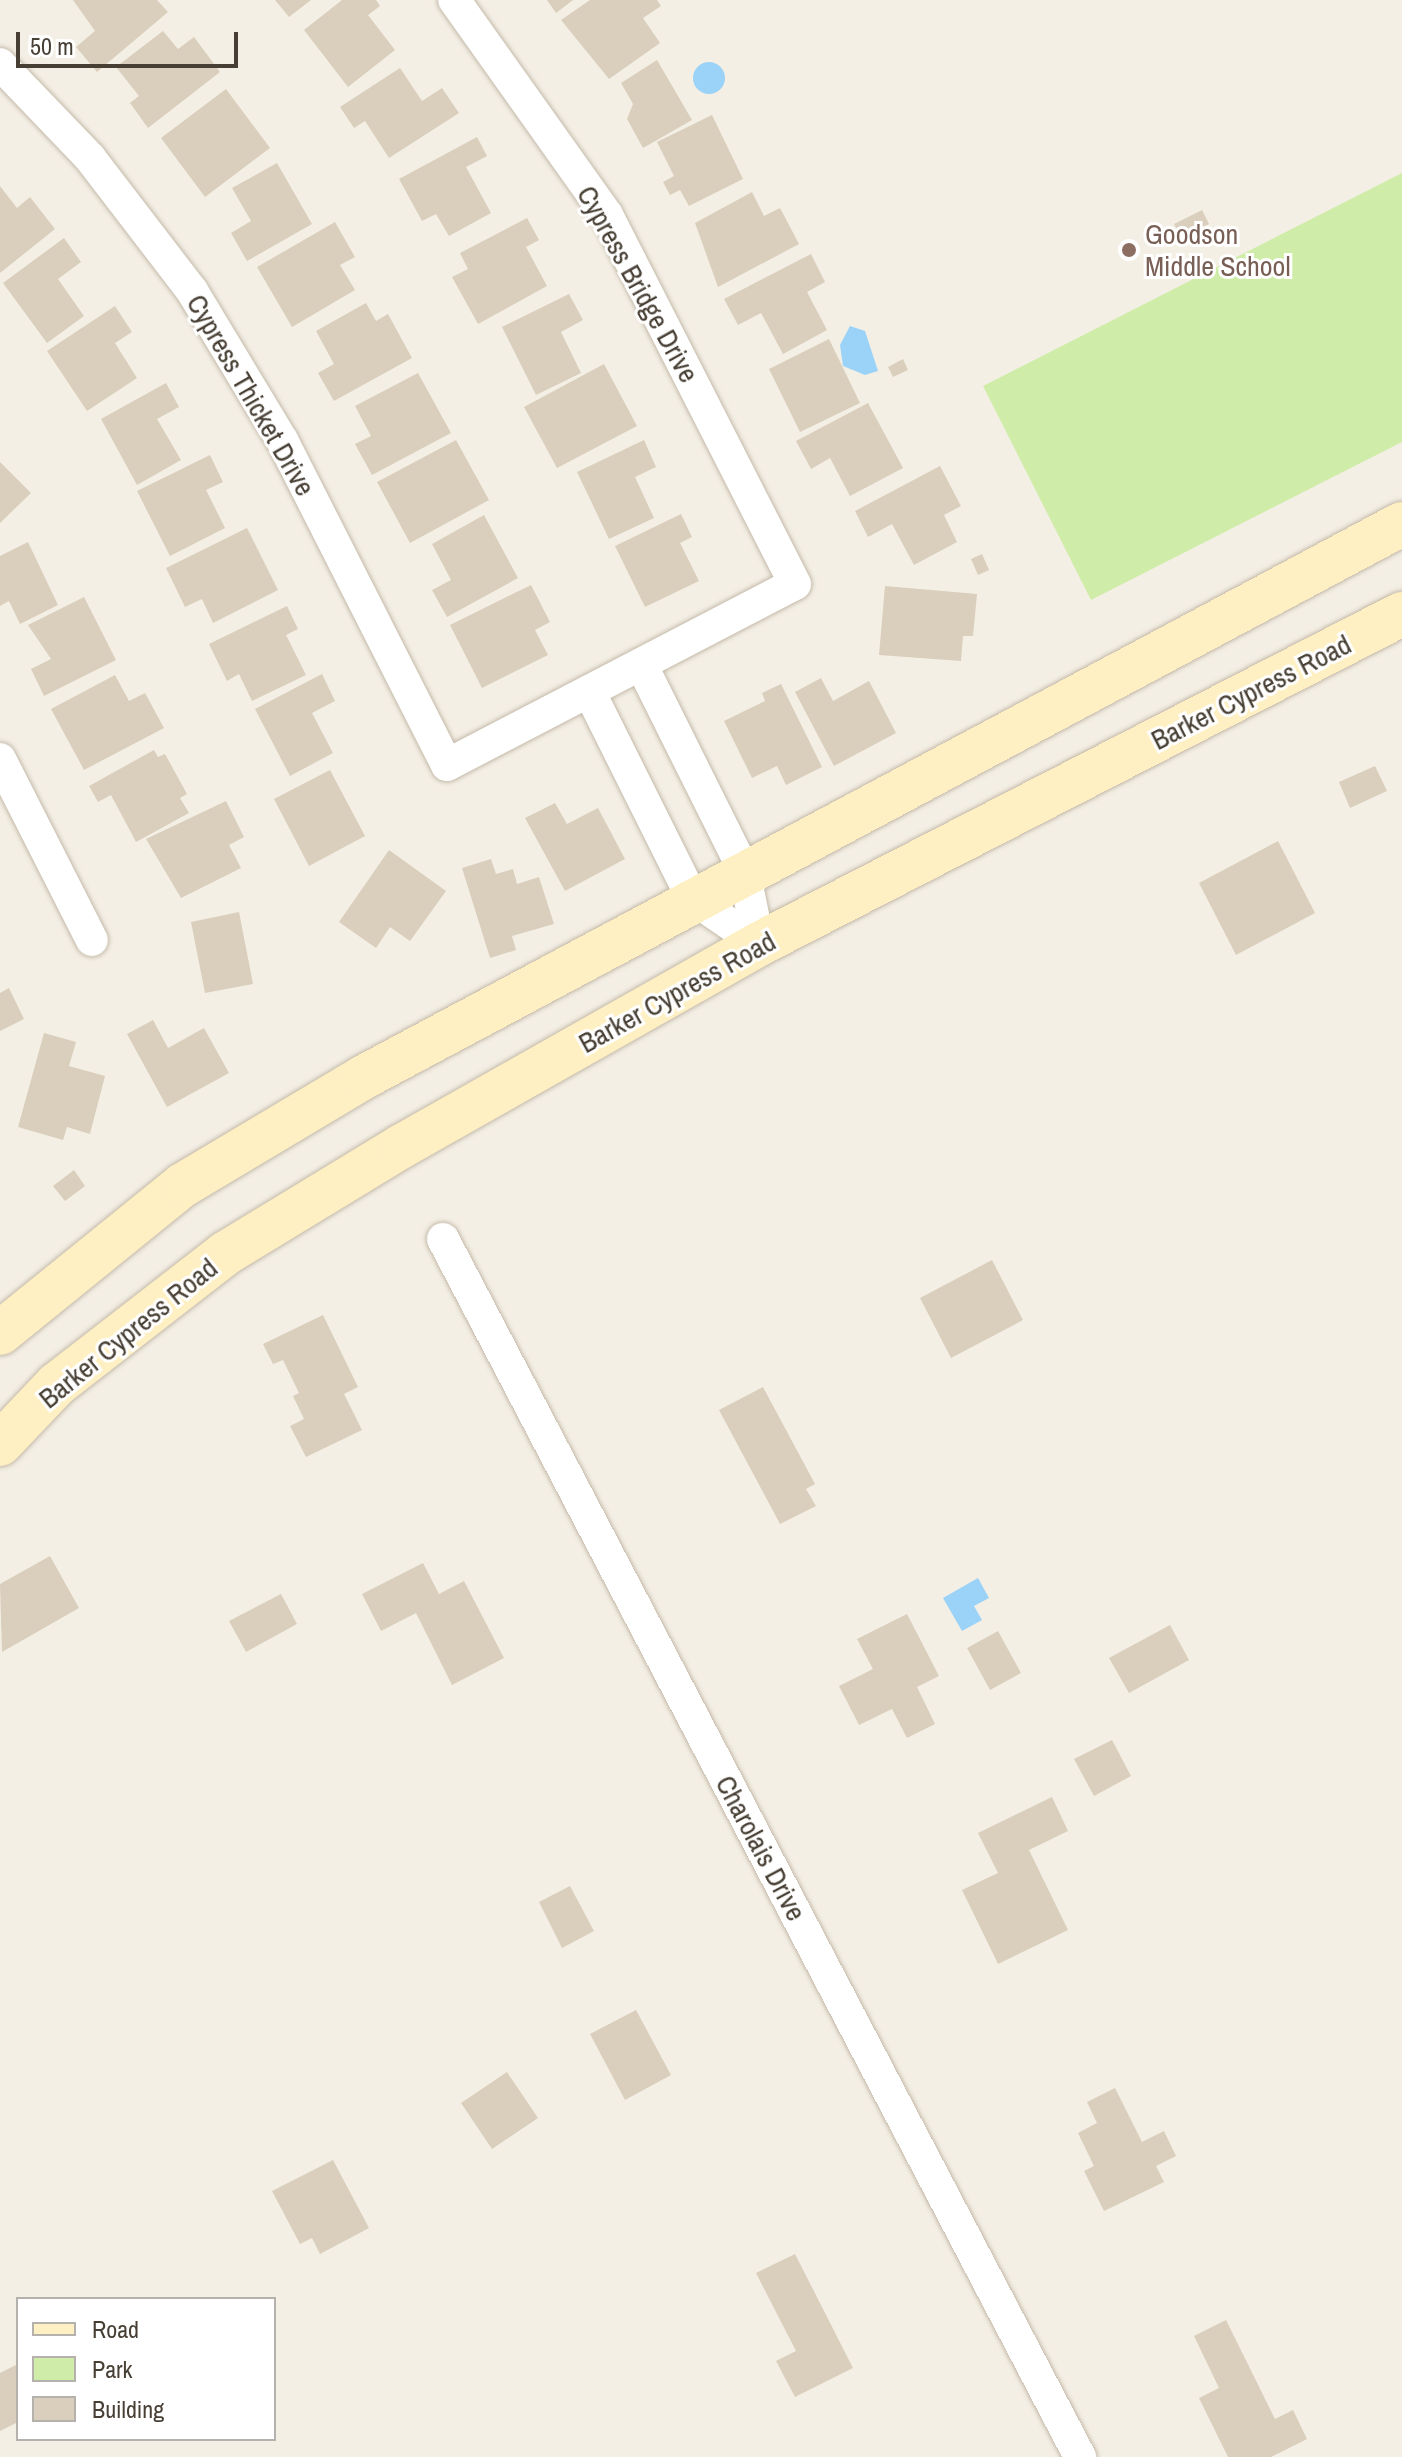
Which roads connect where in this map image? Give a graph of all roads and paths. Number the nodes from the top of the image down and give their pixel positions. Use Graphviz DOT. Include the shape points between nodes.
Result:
graph roads {
  1 [pos="454,0"];
  2 [pos="0,64"];
  3 [pos="1402,524"];
  4 [pos="1402,614"];
  5 [pos="641,664"];
  6 [pos="589,691"];
  7 [pos="0,759"];
  8 [pos="744,871"];
  9 [pos="692,898"];
  10 [pos="92,940"];
  11 [pos="759,944"];
  12 [pos="443,1239"];
  13 [pos="0,1333"];
  14 [pos="0,1444"];
  15 [pos="1080,2457"];
  1 -- 5 [label="street, Cypress Bridge Drive" via="607,215 795,584"];
  2 -- 6 [label="street, Cypress Thicket Drive" via="90,158 192,291 282,440 447,765"];
  3 -- 8 [label="main road"];
  4 -- 11 [label="main road, Barker Cypress Road"];
  5 -- 6 [label="street"];
  5 -- 8 [label="street"];
  6 -- 9 [label="street"];
  7 -- 10 [label="street"];
  8 -- 9 [label="main road"];
  8 -- 11 [label="street"];
  9 -- 11 [label="street"];
  9 -- 13 [label="main road" via="183,1185"];
  11 -- 14 [label="main road, Barker Cypress Road" via="226,1253 56,1385"];
  12 -- 15 [label="street, Charolais Drive"];
}
